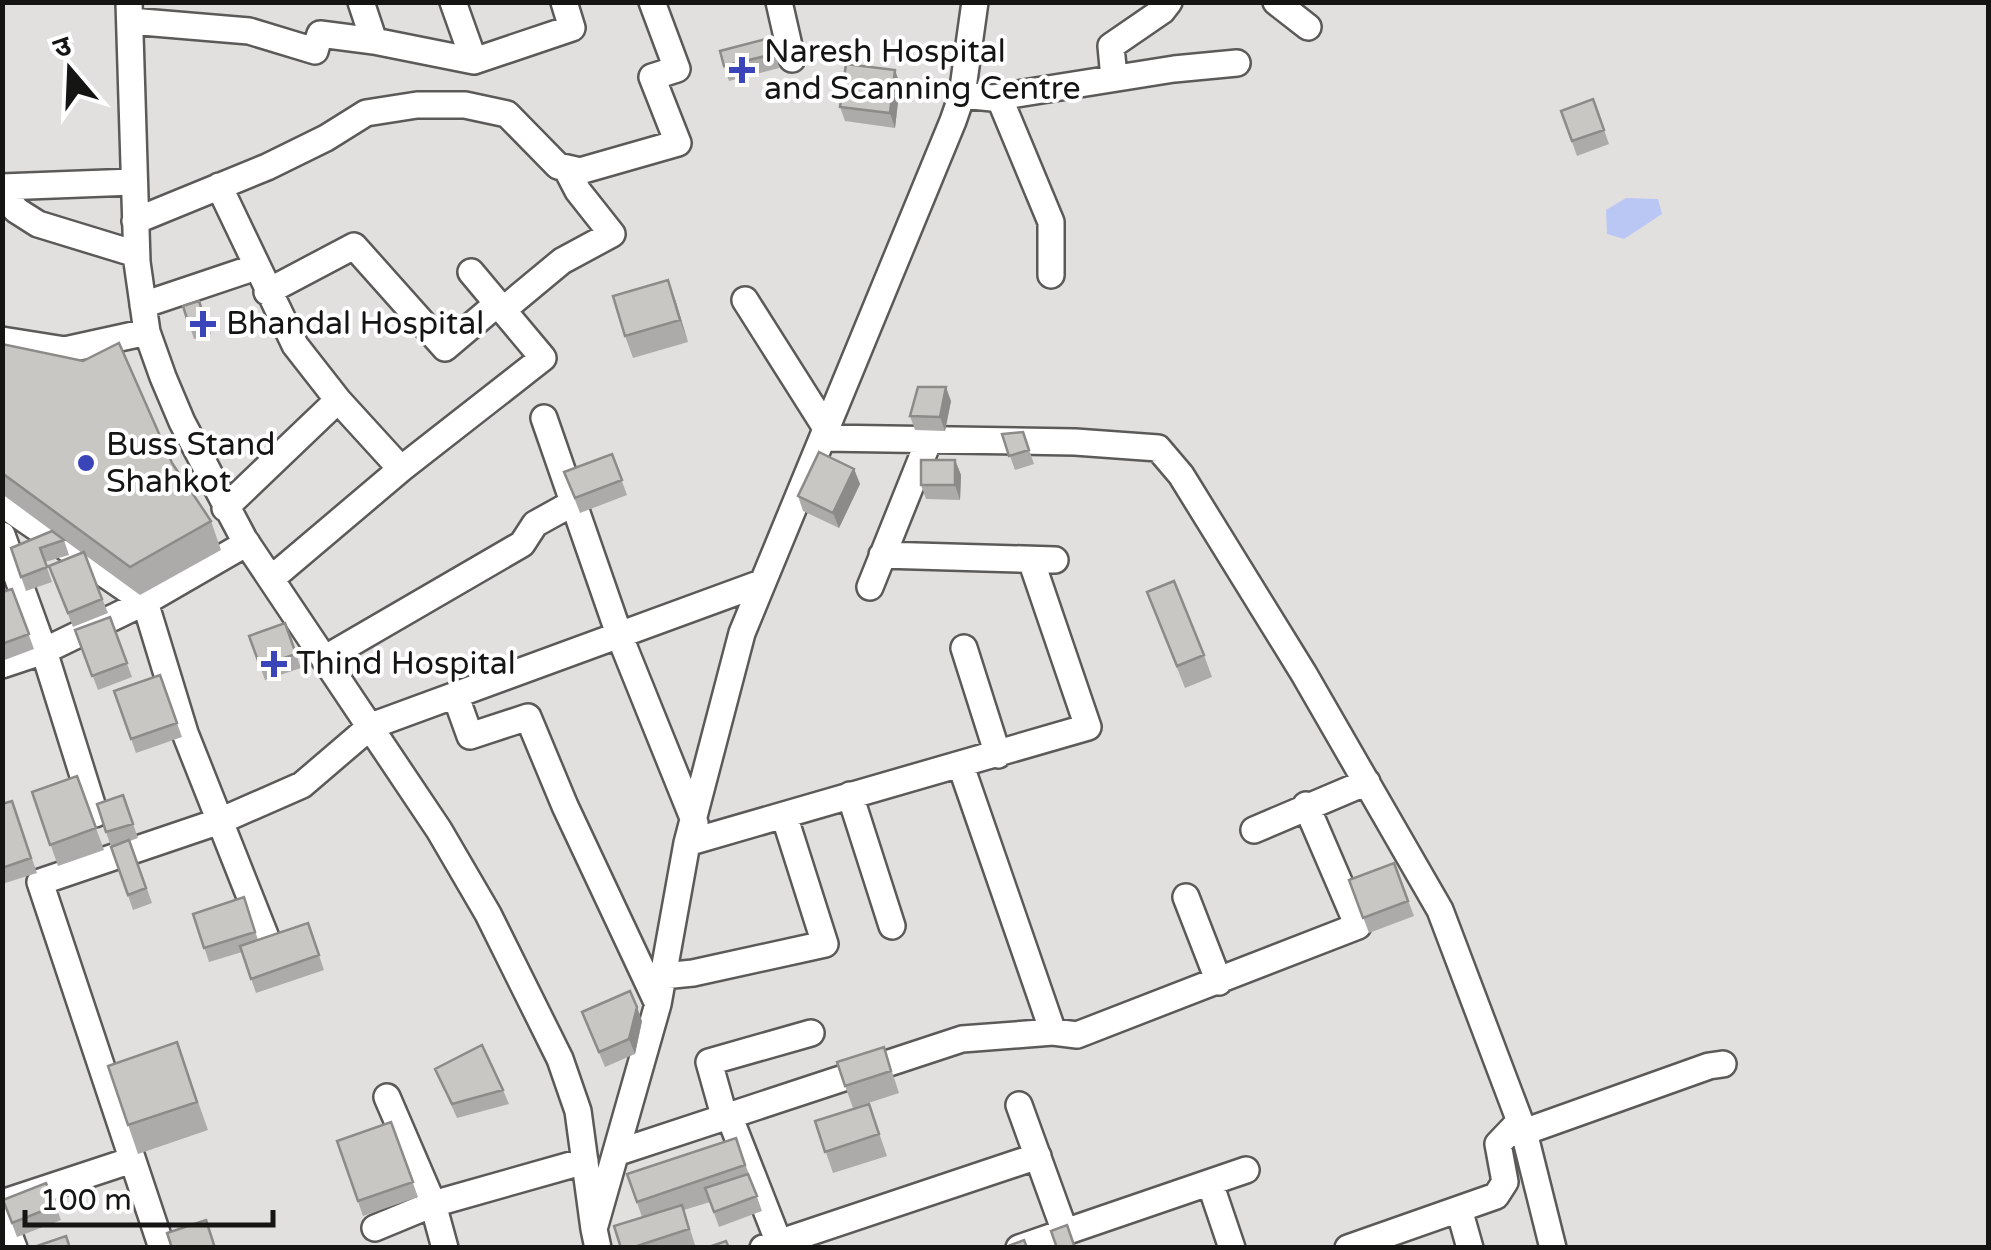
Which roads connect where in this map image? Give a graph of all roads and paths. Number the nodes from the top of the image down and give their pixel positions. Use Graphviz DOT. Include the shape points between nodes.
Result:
graph roads {
  1 [pos="361,2"];
  2 [pos="453,2"];
  3 [pos="564,2"];
  4 [pos="652,2"];
  5 [pos="779,2"];
  6 [pos="975,2"];
  7 [pos="1169,2"];
  8 [pos="1276,2"];
  9 [pos="130,12"];
  10 [pos="1308,27"];
  11 [pos="374,41"];
  12 [pos="792,58"];
  13 [pos="474,61"];
  14 [pos="1237,62"];
  15 [pos="1114,78"];
  16 [pos="962,95"];
  17 [pos="999,97"];
  18 [pos="566,168"];
  19 [pos="133,182"];
  20 [pos="219,186"];
  21 [pos="2,188"];
  22 [pos="135,221"];
  23 [pos="136,254"];
  24 [pos="256,267"];
  25 [pos="471,272"];
  26 [pos="1051,274"];
  27 [pos="267,292"];
  28 [pos="745,300"];
  29 [pos="143,305"];
  30 [pos="500,307"];
  31 [pos="147,332"];
  32 [pos="2,340"];
  33 [pos="338,400"];
  34 [pos="544,418"];
  35 [pos="825,433"];
  36 [pos="929,440"];
  37 [pos="401,469"];
  38 [pos="2,504"];
  39 [pos="571,504"];
  40 [pos="225,508"];
  41 [pos="2,535"];
  42 [pos="247,544"];
  43 [pos="882,555"];
  44 [pos="272,579"];
  45 [pos="760,583"];
  46 [pos="870,586"];
  47 [pos="144,602"];
  48 [pos="620,637"];
  49 [pos="964,648"];
  50 [pos="44,651"];
  51 [pos="324,659"];
  52 [pos="2,665"];
  53 [pos="456,697"];
  54 [pos="370,726"];
  55 [pos="998,755"];
  56 [pos="960,766"];
  57 [pos="1367,782"];
  58 [pos="850,796"];
  59 [pos="1306,805"];
  60 [pos="94,814"];
  61 [pos="784,815"];
  62 [pos="220,820"];
  63 [pos="1254,830"];
  64 [pos="691,833"];
  65 [pos="1186,898"];
  66 [pos="892,926"];
  67 [pos="269,945"];
  68 [pos="663,976"];
  69 [pos="1219,982"];
  70 [pos="658,1004"];
  71 [pos="1053,1032"];
  72 [pos="810,1033"];
  73 [pos="1723,1064"];
  74 [pos="386,1097"];
  75 [pos="1019,1105"];
  76 [pos="728,1119"];
  77 [pos="1522,1127"];
  78 [pos="616,1153"];
  79 [pos="1038,1156"];
  80 [pos="132,1160"];
  81 [pos="585,1161"];
  82 [pos="1246,1170"];
  83 [pos="1210,1183"];
  84 [pos="2,1202"];
  85 [pos="432,1204"];
  86 [pos="1459,1210"];
  87 [pos="2,1216"];
  88 [pos="375,1228"];
  89 [pos="1065,1232"];
  90 [pos="596,1238"];
  91 [pos="774,1246"];
  92 [pos="14,1248"];
  93 [pos="162,1248"];
  94 [pos="445,1248"];
  95 [pos="1018,1248"];
  96 [pos="1232,1248"];
  97 [pos="1348,1248"];
  98 [pos="1470,1248"];
  99 [pos="1553,1248"];
  1 -- 11 [label="street"];
  2 -- 13 [label="street"];
  3 -- 13 [label="street" via="572,28"];
  4 -- 18 [label="street" via="677,68 652,77 678,142 580,172"];
  5 -- 12 [label="street"];
  6 -- 16 [label="street"];
  7 -- 15 [label="street" via="1111,46"];
  8 -- 10 [label="street"];
  9 -- 11 [label="street" via="249,32 314,51 320,34"];
  9 -- 19 [label="street"];
  11 -- 13 [label="street"];
  14 -- 15 [label="street"];
  15 -- 17 [label="street"];
  16 -- 17 [label="street"];
  16 -- 35 [label="street"];
  17 -- 26 [label="street" via="1051,222"];
  18 -- 20 [label="street" via="507,114 417,105 366,112 326,138"];
  18 -- 30 [label="street" via="612,234"];
  19 -- 21 [label="street"];
  19 -- 22 [label="street"];
  20 -- 22 [label="street"];
  20 -- 24 [label="street"];
  21 -- 23 [label="street" via="16,210 38,224"];
  22 -- 23 [label="street"];
  23 -- 29 [label="street"];
  24 -- 27 [label="street"];
  24 -- 29 [label="street"];
  25 -- 30 [label="street"];
  27 -- 30 [label="street" via="354,246 445,348"];
  27 -- 33 [label="street" via="295,345"];
  28 -- 35 [label="street"];
  29 -- 31 [label="street"];
  30 -- 37 [label="street" via="543,358"];
  31 -- 32 [label="street" via="65,350"];
  31 -- 40 [label="street"];
  33 -- 37 [label="street"];
  33 -- 40 [label="street"];
  34 -- 39 [label="street"];
  35 -- 36 [label="street"];
  35 -- 45 [label="street"];
  36 -- 43 [label="street"];
  36 -- 57 [label="street" via="1158,448 1181,475"];
  37 -- 44 [label="street"];
  38 -- 47 [label="street"];
  39 -- 48 [label="street"];
  39 -- 51 [label="street" via="535,524 522,544"];
  40 -- 42 [label="street"];
  41 -- 50 [label="street"];
  42 -- 44 [label="street"];
  42 -- 47 [label="street"];
  43 -- 46 [label="street"];
  43 -- 55 [label="street" via="1043,560 1088,726"];
  44 -- 51 [label="street"];
  45 -- 48 [label="street"];
  45 -- 64 [label="street"];
  47 -- 50 [label="street"];
  47 -- 62 [label="street"];
  48 -- 53 [label="street"];
  48 -- 64 [label="street"];
  49 -- 55 [label="street"];
  50 -- 52 [label="street"];
  50 -- 60 [label="street"];
  51 -- 54 [label="street"];
  53 -- 54 [label="street"];
  53 -- 70 [label="street" via="470,736 528,717"];
  54 -- 62 [label="street" via="302,785"];
  54 -- 81 [label="street" via="479,897 553,1043 578,1112"];
  55 -- 56 [label="street"];
  56 -- 58 [label="street"];
  56 -- 71 [label="street"];
  57 -- 59 [label="street"];
  57 -- 77 [label="street" via="1440,910"];
  58 -- 61 [label="street"];
  58 -- 66 [label="street"];
  59 -- 63 [label="street"];
  59 -- 69 [label="street" via="1358,926"];
  61 -- 64 [label="street"];
  61 -- 68 [label="street" via="825,944"];
  62 -- 67 [label="street"];
  62 -- 80 [label="street" via="40,882"];
  64 -- 68 [label="street"];
  65 -- 69 [label="street"];
  68 -- 70 [label="street"];
  69 -- 71 [label="street" via="1076,1036"];
  70 -- 78 [label="street"];
  71 -- 76 [label="street" via="962,1039"];
  72 -- 76 [label="street" via="709,1062"];
  73 -- 77 [label="street"];
  74 -- 85 [label="street"];
  75 -- 79 [label="street"];
  76 -- 78 [label="street"];
  76 -- 91 [label="street"];
  77 -- 86 [label="street" via="1498,1144 1505,1182 1496,1196"];
  77 -- 99 [label="street"];
  78 -- 90 [label="street"];
  79 -- 89 [label="street"];
  79 -- 91 [label="street"];
  80 -- 84 [label="street"];
  80 -- 93 [label="street"];
  81 -- 85 [label="street"];
  81 -- 90 [label="street"];
  82 -- 83 [label="street"];
  83 -- 89 [label="street"];
  83 -- 96 [label="street"];
  85 -- 88 [label="street"];
  85 -- 94 [label="street"];
  86 -- 97 [label="street"];
  86 -- 98 [label="street"];
  87 -- 92 [label="street"];
  89 -- 95 [label="street"];
}
